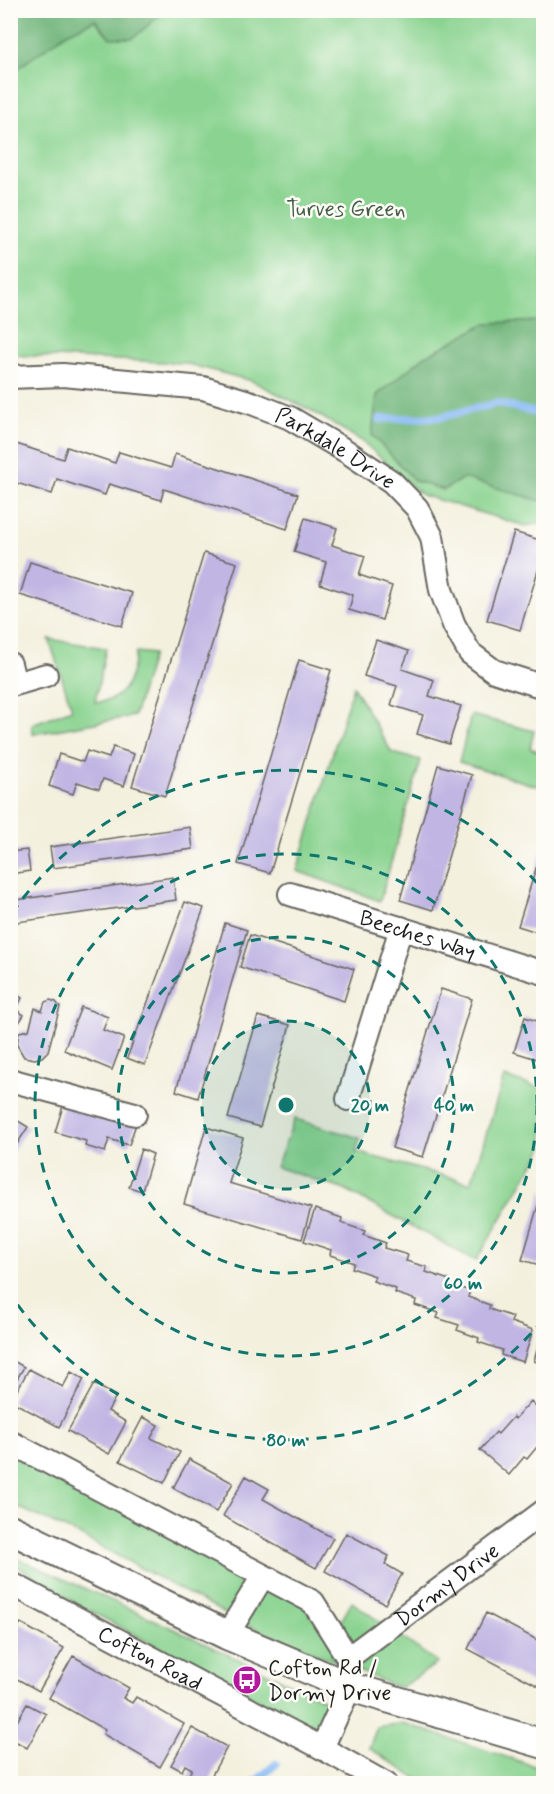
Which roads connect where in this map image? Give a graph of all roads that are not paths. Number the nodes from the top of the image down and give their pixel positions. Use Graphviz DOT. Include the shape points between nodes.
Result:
graph roads {
  1 [pos="10,377"];
  2 [pos="10,664"];
  3 [pos="46,675"];
  4 [pos="543,687"];
  5 [pos="290,894"];
  6 [pos="401,928"];
  7 [pos="543,973"];
  8 [pos="10,1080"];
  9 [pos="348,1099"];
  10 [pos="135,1114"];
  11 [pos="10,1442"];
  12 [pos="543,1511"];
  13 [pos="10,1529"];
  14 [pos="263,1575"];
  15 [pos="10,1583"];
  16 [pos="227,1635"];
  17 [pos="348,1658"];
  18 [pos="350,1687"];
  19 [pos="543,1744"];
  20 [pos="322,1748"];
  21 [pos="386,1784"];
  1 -- 4 [label="street, Parkdale Drive" via="63,375 203,388 290,418 392,482 417,508 432,537 444,598 470,653 494,671"];
  2 -- 3 [label="street" via="15,684"];
  5 -- 6 [label="street, Beeches Way"];
  6 -- 7 [label="street, Beeches Way"];
  6 -- 9 [label="street"];
  8 -- 10 [label="street"];
  11 -- 14 [label="street"];
  12 -- 17 [label="street, Dormy Drive"];
  13 -- 16 [label="street"];
  14 -- 16 [label="street"];
  14 -- 17 [label="street" via="314,1602"];
  15 -- 20 [label="street, Cofton Road"];
  16 -- 18 [label="street"];
  17 -- 18 [label="street"];
  18 -- 19 [label="street"];
  18 -- 20 [label="street"];
  20 -- 21 [label="street, Cofton Road"];
}
